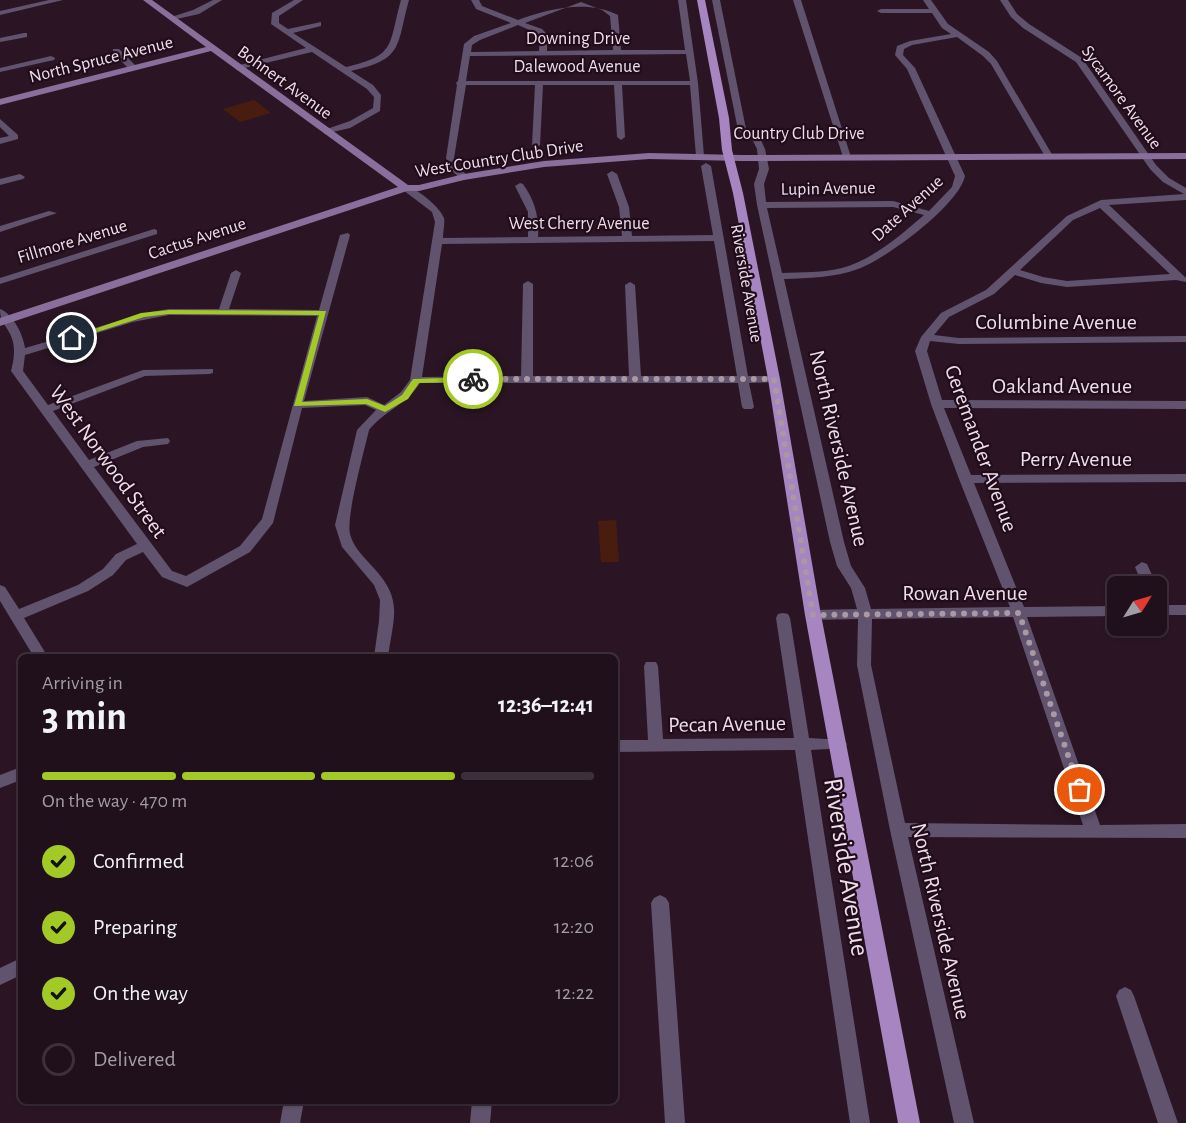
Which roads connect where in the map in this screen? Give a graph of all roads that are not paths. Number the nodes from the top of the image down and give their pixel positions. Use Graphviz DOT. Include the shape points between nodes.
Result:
graph roads {
  1 [pos="57,0"];
  2 [pos="147,0"];
  3 [pos="218,0"];
  4 [pos="299,0"];
  5 [pos="405,0"];
  6 [pos="475,0"];
  7 [pos="580,0"];
  8 [pos="682,0"];
  9 [pos="701,0"];
  10 [pos="716,0"];
  11 [pos="797,0"];
  12 [pos="927,0"];
  13 [pos="1004,0"];
  14 [pos="933,10"];
  15 [pos="881,11"];
  16 [pos="0,13"];
  17 [pos="172,18"];
  18 [pos="519,22"];
  19 [pos="318,24"];
  20 [pos="286,32"];
  21 [pos="24,35"];
  22 [pos="958,35"];
  23 [pos="0,40"];
  24 [pos="211,48"];
  25 [pos="313,49"];
  26 [pos="116,51"];
  27 [pos="690,52"];
  28 [pos="543,53"];
  29 [pos="617,53"];
  30 [pos="466,54"];
  31 [pos="51,58"];
  32 [pos="133,68"];
  33 [pos="239,68"];
  34 [pos="0,70"];
  35 [pos="345,70"];
  36 [pos="460,83"];
  37 [pos="539,83"];
  38 [pos="618,83"];
  39 [pos="694,83"];
  40 [pos="0,102"];
  41 [pos="0,122"];
  42 [pos="327,132"];
  43 [pos="621,137"];
  44 [pos="0,141"];
  45 [pos="536,145"];
  46 [pos="1186,152"];
  47 [pos="846,153"];
  48 [pos="949,153"];
  49 [pos="1046,153"];
  50 [pos="728,154"];
  51 [pos="762,154"];
  52 [pos="1143,154"];
  53 [pos="1186,156"];
  54 [pos="699,157"];
  55 [pos="461,174"];
  56 [pos="612,174"];
  57 [pos="20,177"];
  58 [pos="0,182"];
  59 [pos="520,186"];
  60 [pos="406,188"];
  61 [pos="1186,195"];
  62 [pos="1101,203"];
  63 [pos="762,205"];
  64 [pos="52,213"];
  65 [pos="930,214"];
  66 [pos="0,229"];
  67 [pos="154,232"];
  68 [pos="345,236"];
  69 [pos="720,238"];
  70 [pos="533,240"];
  71 [pos="627,240"];
  72 [pos="438,241"];
  73 [pos="1013,271"];
  74 [pos="236,273"];
  75 [pos="778,276"];
  76 [pos="0,281"];
  77 [pos="1183,281"];
  78 [pos="528,284"];
  79 [pos="630,285"];
  80 [pos="222,312"];
  81 [pos="323,313"];
  82 [pos="2,318"];
  83 [pos="926,337"];
  84 [pos="1186,339"];
  85 [pos="22,352"];
  86 [pos="209,371"];
  87 [pos="527,378"];
  88 [pos="635,378"];
  89 [pos="743,379"];
  90 [pos="774,379"];
  91 [pos="416,380"];
  92 [pos="938,404"];
  93 [pos="297,405"];
  94 [pos="1186,405"];
  95 [pos="748,406"];
  96 [pos="45,410"];
  97 [pos="385,410"];
  98 [pos="164,441"];
  99 [pos="86,466"];
  100 [pos="1186,478"];
  101 [pos="965,479"];
  102 [pos="145,546"];
  103 [pos="1142,567"];
  104 [pos="1146,576"];
  105 [pos="0,590"];
  106 [pos="1167,608"];
  107 [pos="1186,610"];
  108 [pos="1107,611"];
  109 [pos="865,613"];
  110 [pos="1019,613"];
  111 [pos="813,615"];
  112 [pos="15,616"];
  113 [pos="783,618"];
  114 [pos="39,654"];
  115 [pos="381,654"];
  116 [pos="651,666"];
  117 [pos="839,744"];
  118 [pos="803,745"];
  119 [pos="618,746"];
  120 [pos="656,746"];
  121 [pos="18,774"];
  122 [pos="0,782"];
  123 [pos="898,830"];
  124 [pos="1186,831"];
  125 [pos="1094,832"];
  126 [pos="660,903"];
  127 [pos="18,968"];
  128 [pos="0,977"];
  129 [pos="1125,996"];
  130 [pos="293,1104"];
  131 [pos="482,1104"];
  132 [pos="290,1123"];
  133 [pos="480,1123"];
  134 [pos="675,1123"];
  135 [pos="860,1123"];
  136 [pos="909,1123"];
  137 [pos="964,1123"];
  138 [pos="1168,1123"];
  1 -- 16 [label="street"];
  2 -- 17 [label="street, Bohnert Avenue"];
  3 -- 17 [label="street" via="196,12"];
  4 -- 20 [label="street" via="275,15 274,24"];
  5 -- 35 [label="street" via="388,55"];
  6 -- 18 [label="street" via="479,7"];
  7 -- 18 [label="street"];
  7 -- 29 [label="street" via="615,15"];
  8 -- 27 [label="street, Riverside Avenue"];
  9 -- 50 [label="main road"];
  10 -- 51 [label="street" via="742,130 757,140"];
  11 -- 47 [label="street"];
  12 -- 14 [label="street"];
  13 -- 52 [label="street, Sycamore Avenue" via="1026,26 1079,60"];
  14 -- 15 [label="street"];
  14 -- 22 [label="street"];
  17 -- 24 [label="street, Bohnert Avenue"];
  18 -- 28 [label="street" via="544,36"];
  18 -- 30 [label="street" via="471,40"];
  19 -- 20 [label="street"];
  20 -- 25 [label="street"];
  21 -- 23 [label="street"];
  22 -- 48 [label="street, Date Avenue" via="910,43 900,48 899,55 911,68"];
  22 -- 49 [label="street" via="994,63"];
  24 -- 32 [label="street, North Spruce Avenue"];
  24 -- 33 [label="street, Bohnert Avenue"];
  25 -- 33 [label="street"];
  25 -- 35 [label="street"];
  26 -- 32 [label="street"];
  27 -- 29 [label="street, Downing Drive"];
  27 -- 39 [label="street, Riverside Avenue"];
  28 -- 29 [label="street, Downing Drive"];
  28 -- 30 [label="street, Downing Drive"];
  30 -- 36 [label="street"];
  31 -- 34 [label="street"];
  32 -- 40 [label="street, North Spruce Avenue"];
  33 -- 42 [label="street, Bohnert Avenue"];
  35 -- 42 [label="street" via="375,92 377,109 353,125"];
  36 -- 37 [label="street, Dalewood Avenue"];
  36 -- 55 [label="street" via="450,158"];
  37 -- 38 [label="street, Dalewood Avenue"];
  37 -- 45 [label="street"];
  38 -- 39 [label="street, Dalewood Avenue"];
  38 -- 43 [label="street"];
  39 -- 54 [label="street, Riverside Avenue"];
  41 -- 44 [label="street" via="15,137"];
  42 -- 60 [label="street, Bohnert Avenue"];
  46 -- 52 [label="street"];
  47 -- 48 [label="street, Country Club Drive"];
  47 -- 51 [label="street, Country Club Drive"];
  48 -- 49 [label="street, Country Club Drive"];
  48 -- 65 [label="street, Date Avenue" via="960,176 958,187"];
  49 -- 52 [label="street, Country Club Drive"];
  50 -- 51 [label="street, Country Club Drive"];
  50 -- 54 [label="street, Country Club Drive"];
  50 -- 90 [label="main road"];
  51 -- 63 [label="street, North Riverside Avenue"];
  52 -- 53 [label="street"];
  52 -- 61 [label="street, Sycamore Avenue"];
  54 -- 55 [label="street, West Country Club Drive" via="575,161"];
  54 -- 69 [label="street, Riverside Avenue"];
  55 -- 60 [label="street, West Country Club Drive" via="412,183"];
  56 -- 71 [label="street" via="624,207"];
  57 -- 58 [label="street"];
  59 -- 70 [label="street" via="535,216"];
  60 -- 72 [label="street" via="436,211 440,222"];
  60 -- 82 [label="street, Cactus Avenue"];
  61 -- 62 [label="street"];
  62 -- 73 [label="street" via="1070,218"];
  62 -- 77 [label="street"];
  63 -- 65 [label="street, Lupin Avenue" via="893,204"];
  63 -- 75 [label="street, North Riverside Avenue"];
  64 -- 66 [label="street"];
  65 -- 75 [label="street, Date Avenue" via="878,256 856,267"];
  67 -- 76 [label="street, Fillmore Avenue"];
  68 -- 81 [label="street"];
  69 -- 71 [label="street, West Cherry Avenue"];
  69 -- 89 [label="street, Riverside Avenue"];
  70 -- 71 [label="street, West Cherry Avenue"];
  70 -- 72 [label="street, West Cherry Avenue"];
  72 -- 91 [label="street"];
  73 -- 77 [label="street" via="1067,284"];
  73 -- 83 [label="street" via="990,292 945,315"];
  74 -- 80 [label="street"];
  75 -- 109 [label="street, North Riverside Avenue" via="837,542"];
  78 -- 87 [label="street"];
  79 -- 88 [label="street"];
  80 -- 81 [label="street"];
  80 -- 85 [label="street" via="144,315"];
  81 -- 93 [label="street"];
  82 -- 85 [label="street, West Norwood Street" via="18,339"];
  83 -- 84 [label="street, Columbine Avenue" via="959,341"];
  83 -- 92 [label="street, Geremander Avenue" via="921,351"];
  85 -- 96 [label="street, West Norwood Street" via="16,371"];
  86 -- 96 [label="street" via="143,373"];
  87 -- 88 [label="street"];
  87 -- 91 [label="street"];
  88 -- 89 [label="street"];
  89 -- 90 [label="street"];
  89 -- 95 [label="street, Riverside Avenue"];
  90 -- 111 [label="main road"];
  91 -- 97 [label="street" via="405,397"];
  92 -- 94 [label="street, Oakland Avenue"];
  92 -- 101 [label="street, Geremander Avenue"];
  93 -- 97 [label="street" via="367,401"];
  93 -- 102 [label="street, West Norwood Street" via="268,520 245,549 187,582 167,574"];
  96 -- 99 [label="street, West Norwood Street"];
  97 -- 115 [label="street" via="363,430 342,525 346,544 387,598"];
  98 -- 99 [label="street" via="141,444"];
  99 -- 102 [label="street, West Norwood Street"];
  100 -- 101 [label="street, Perry Avenue"];
  101 -- 110 [label="street, Geremander Avenue"];
  102 -- 112 [label="street" via="121,557 108,572 83,588"];
  103 -- 104 [label="street"];
  105 -- 112 [label="street"];
  106 -- 107 [label="street"];
  108 -- 110 [label="street, Rowan Avenue"];
  109 -- 110 [label="street, Rowan Avenue"];
  109 -- 111 [label="street, Rowan Avenue"];
  109 -- 123 [label="street, North Riverside Avenue" via="864,665"];
  110 -- 125 [label="street, Geremander Avenue"];
  111 -- 117 [label="main road"];
  112 -- 114 [label="street"];
  113 -- 118 [label="street, Riverside Avenue"];
  116 -- 120 [label="street"];
  117 -- 118 [label="street, Pecan Avenue"];
  117 -- 136 [label="main road"];
  118 -- 120 [label="street, Pecan Avenue"];
  118 -- 135 [label="street, Riverside Avenue"];
  119 -- 120 [label="street, Pecan Avenue"];
  121 -- 122 [label="street"];
  123 -- 125 [label="street"];
  123 -- 137 [label="street, North Riverside Avenue"];
  124 -- 125 [label="street"];
  126 -- 134 [label="street"];
  127 -- 128 [label="street"];
  129 -- 138 [label="street"];
  130 -- 132 [label="street"];
  131 -- 133 [label="street"];
}
